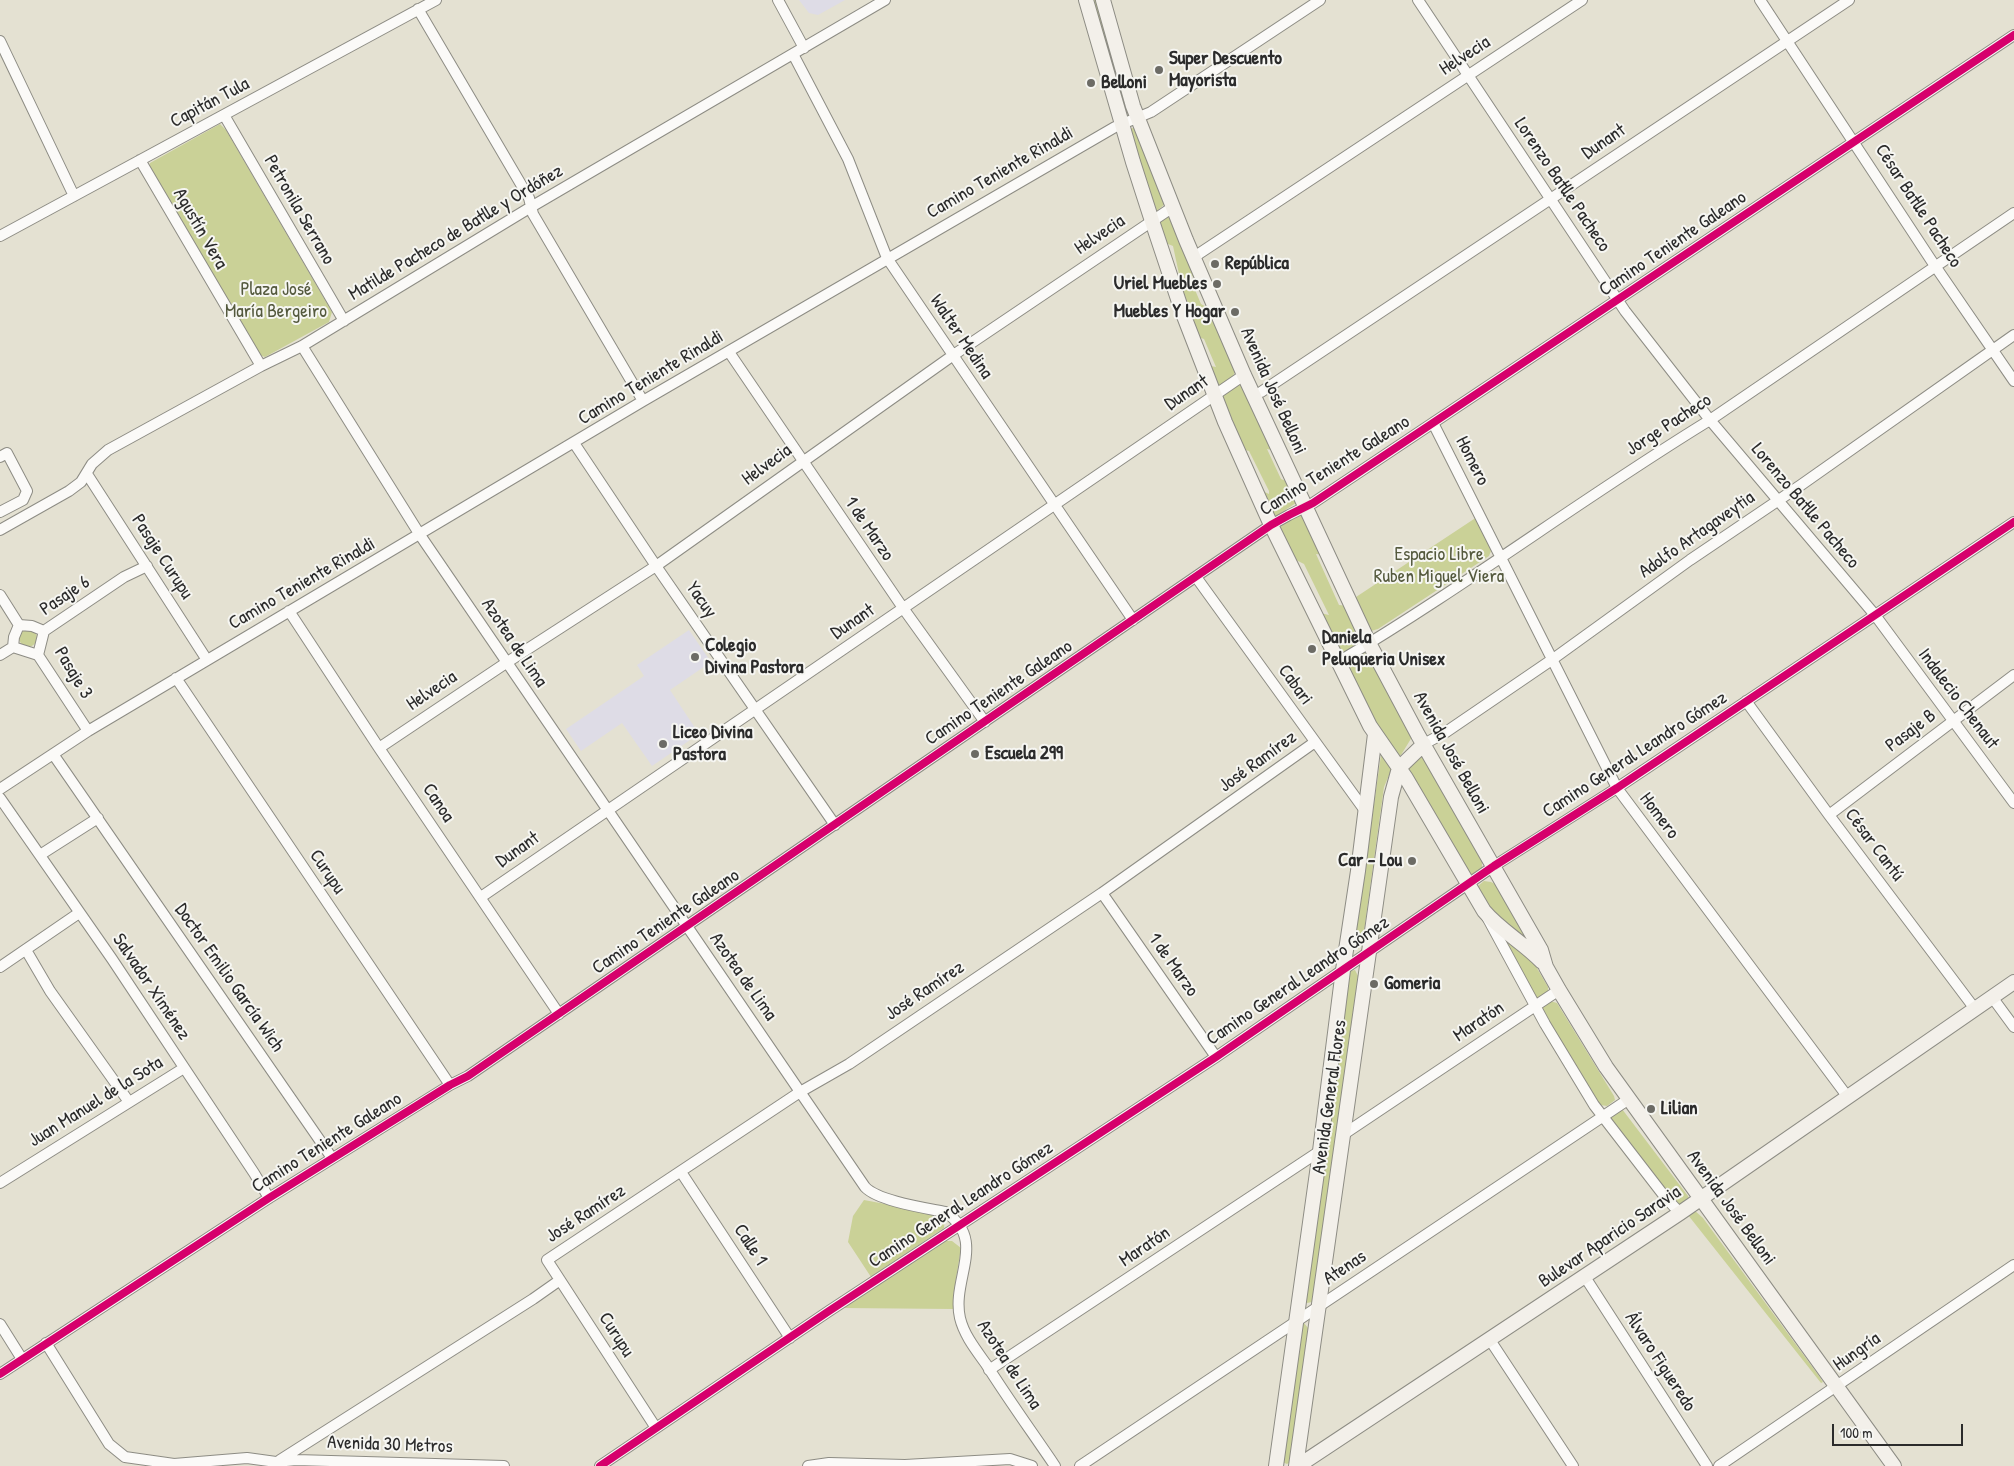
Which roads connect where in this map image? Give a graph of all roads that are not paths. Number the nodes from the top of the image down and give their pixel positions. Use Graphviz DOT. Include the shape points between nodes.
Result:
graph roads {
  1 [pos="436,0"];
  2 [pos="778,0"];
  3 [pos="884,0"];
  4 [pos="1086,0"];
  5 [pos="1102,0"];
  6 [pos="1320,0"];
  7 [pos="1418,0"];
  8 [pos="1582,0"];
  9 [pos="1760,0"];
  10 [pos="1849,0"];
  11 [pos="418,10"];
  12 [pos="2014,35"];
  13 [pos="0,40"];
  14 [pos="1787,40"];
  15 [pos="804,48"];
  16 [pos="793,54"];
  17 [pos="1468,75"];
  18 [pos="224,116"];
  19 [pos="1138,118"];
  20 [pos="1121,124"];
  21 [pos="1855,142"];
  22 [pos="140,160"];
  23 [pos="74,196"];
  24 [pos="1549,200"];
  25 [pos="531,207"];
  26 [pos="1173,207"];
  27 [pos="2014,213"];
  28 [pos="1152,221"];
  29 [pos="0,236"];
  30 [pos="1194,257"];
  31 [pos="887,258"];
  32 [pos="1936,266"];
  33 [pos="1618,301"];
  34 [pos="344,321"];
  35 [pos="2014,335"];
  36 [pos="302,346"];
  37 [pos="1994,350"];
  38 [pos="729,352"];
  39 [pos="952,356"];
  40 [pos="261,366"];
  41 [pos="1244,375"];
  42 [pos="2014,381"];
  43 [pos="1254,395"];
  44 [pos="1214,396"];
  45 [pos="643,401"];
  46 [pos="1710,420"];
  47 [pos="1433,423"];
  48 [pos="574,443"];
  49 [pos="0,456"];
  50 [pos="802,461"];
  51 [pos="87,474"];
  52 [pos="1778,500"];
  53 [pos="1054,506"];
  54 [pos="1306,507"];
  55 [pos="0,512"];
  56 [pos="2014,522"];
  57 [pos="1271,525"];
  58 [pos="0,530"];
  59 [pos="420,535"];
  60 [pos="1502,558"];
  61 [pos="147,566"];
  62 [pos="656,566"];
  63 [pos="1196,577"];
  64 [pos="0,595"];
  65 [pos="903,608"];
  66 [pos="289,612"];
  67 [pos="1875,615"];
  68 [pos="1133,620"];
  69 [pos="19,625"];
  70 [pos="44,631"];
  71 [pos="1369,643"];
  72 [pos="14,647"];
  73 [pos="38,654"];
  74 [pos="0,655"];
  75 [pos="1553,659"];
  76 [pos="207,660"];
  77 [pos="1338,662"];
  78 [pos="506,663"];
  79 [pos="2014,676"];
  80 [pos="176,678"];
  81 [pos="1746,701"];
  82 [pos="755,710"];
  83 [pos="985,722"];
  84 [pos="1954,722"];
  85 [pos="88,731"];
  86 [pos="1375,734"];
  87 [pos="1315,742"];
  88 [pos="1424,744"];
  89 [pos="379,748"];
  90 [pos="53,754"];
  91 [pos="1399,768"];
  92 [pos="0,788"];
  93 [pos="1616,788"];
  94 [pos="0,798"];
  95 [pos="2014,803"];
  96 [pos="607,810"];
  97 [pos="1366,812"];
  98 [pos="1829,815"];
  99 [pos="98,818"];
  100 [pos="836,825"];
  101 [pos="40,855"];
  102 [pos="1494,866"];
  103 [pos="1469,883"];
  104 [pos="1102,893"];
  105 [pos="481,897"];
  106 [pos="79,913"];
  107 [pos="1486,914"];
  108 [pos="688,927"];
  109 [pos="26,950"];
  110 [pos="1368,952"];
  111 [pos="0,967"];
  112 [pos="1546,967"];
  113 [pos="1343,970"];
  114 [pos="2014,982"];
  115 [pos="1558,990"];
  116 [pos="1992,997"];
  117 [pos="1535,1005"];
  118 [pos="1975,1009"];
  119 [pos="559,1014"];
  120 [pos="2014,1027"];
  121 [pos="1216,1057"];
  122 [pos="184,1068"];
  123 [pos="450,1085"];
  124 [pos="800,1092"];
  125 [pos="1847,1096"];
  126 [pos="1629,1099"];
  127 [pos="129,1102"];
  128 [pos="1602,1117"];
  129 [pos="1344,1134"];
  130 [pos="1320,1151"];
  131 [pos="332,1158"];
  132 [pos="681,1172"];
  133 [pos="0,1183"];
  134 [pos="269,1198"];
  135 [pos="1700,1198"];
  136 [pos="1680,1213"];
  137 [pos="960,1225"];
  138 [pos="548,1260"];
  139 [pos="2014,1265"];
  140 [pos="1585,1277"];
  141 [pos="560,1280"];
  142 [pos="1319,1307"];
  143 [pos="0,1324"];
  144 [pos="1294,1324"];
  145 [pos="790,1338"];
  146 [pos="1490,1340"];
  147 [pos="46,1344"];
  148 [pos="22,1359"];
  149 [pos="989,1370"];
  150 [pos="0,1374"];
  151 [pos="1837,1387"];
  152 [pos="656,1428"];
  153 [pos="274,1464"];
  154 [pos="504,1466"];
  155 [pos="600,1466"];
  156 [pos="808,1466"];
  157 [pos="908,1466"];
  158 [pos="1032,1466"];
  159 [pos="1055,1466"];
  160 [pos="1080,1466"];
  161 [pos="1276,1466"];
  162 [pos="1297,1466"];
  163 [pos="1573,1466"];
  164 [pos="1707,1466"];
  165 [pos="1719,1466"];
  166 [pos="1894,1466"];
  1 -- 11 [label="street, Capitán Tula"];
  2 -- 15 [label="street"];
  3 -- 15 [label="street, Matilde Pacheco de Batlle y Ordóñez"];
  4 -- 20 [label="main road, Avenida José Belloni"];
  5 -- 19 [label="main road, Avenida José Belloni"];
  6 -- 19 [label="street, Camino Teniente Rinaldi" via="1160,107"];
  7 -- 17 [label="street, Lorenzo Batlle Pacheco"];
  8 -- 17 [label="street, Helvecia"];
  9 -- 14 [label="street, César Batlle Pacheco"];
  10 -- 14 [label="street, Dunant"];
  11 -- 18 [label="street, Capitán Tula"];
  11 -- 25 [label="street" via="529,198"];
  12 -- 21 [label="street, Camino Teniente Galeano"];
  13 -- 23 [label="street"];
  14 -- 21 [label="street, César Batlle Pacheco"];
  14 -- 24 [label="street, Dunant"];
  15 -- 16 [label="street, Matilde Pacheco de Batlle y Ordóñez"];
  16 -- 25 [label="street, Matilde Pacheco de Batlle y Ordóñez"];
  16 -- 31 [label="street, Walter Medina" via="848,159"];
  17 -- 24 [label="street, Lorenzo Batlle Pacheco"];
  17 -- 30 [label="street, Helvecia"];
  18 -- 22 [label="street, Capitán Tula"];
  18 -- 34 [label="street, Petronila Serrano"];
  19 -- 20 [label="street, Camino Teniente Rinaldi"];
  19 -- 26 [label="main road, Avenida José Belloni"];
  20 -- 28 [label="main road, Avenida José Belloni"];
  20 -- 31 [label="street, Camino Teniente Rinaldi"];
  21 -- 32 [label="street, César Batlle Pacheco"];
  21 -- 33 [label="street, Camino Teniente Galeano"];
  22 -- 23 [label="street, Capitán Tula"];
  22 -- 40 [label="street, Agustín Vera"];
  23 -- 29 [label="street, Capitán Tula"];
  24 -- 33 [label="street, Lorenzo Batlle Pacheco"];
  24 -- 43 [label="street, Dunant"];
  25 -- 34 [label="street, Matilde Pacheco de Batlle y Ordóñez"];
  25 -- 45 [label="street"];
  26 -- 28 [label="street, Helvecia"];
  26 -- 30 [label="main road, Avenida José Belloni"];
  27 -- 32 [label="street, Jorge Pacheco"];
  28 -- 39 [label="street, Helvecia"];
  28 -- 44 [label="main road, Avenida José Belloni"];
  30 -- 41 [label="main road, Avenida José Belloni"];
  31 -- 38 [label="street, Camino Teniente Rinaldi"];
  31 -- 39 [label="street, Walter Medina"];
  32 -- 37 [label="street, César Batlle Pacheco"];
  32 -- 46 [label="street, Jorge Pacheco"];
  33 -- 46 [label="street, Lorenzo Batlle Pacheco"];
  33 -- 47 [label="street, Camino Teniente Galeano"];
  34 -- 36 [label="street, Matilde Pacheco de Batlle y Ordóñez"];
  35 -- 37 [label="street, Adolfo Artagaveytia"];
  36 -- 40 [label="street, Matilde Pacheco de Batlle y Ordóñez"];
  36 -- 59 [label="street, Azotea de Lima"];
  37 -- 42 [label="street, César Batlle Pacheco"];
  37 -- 52 [label="street, Adolfo Artagaveytia"];
  38 -- 45 [label="street, Camino Teniente Rinaldi"];
  38 -- 50 [label="street, 1 de Marzo"];
  39 -- 50 [label="street, Helvecia"];
  39 -- 53 [label="street, Walter Medina"];
  40 -- 51 [label="street, Matilde Pacheco de Batlle y Ordóñez" via="108,450 92,464"];
  41 -- 43 [label="main road, Avenida José Belloni"];
  41 -- 44 [label="street, Dunant"];
  43 -- 54 [label="main road, Avenida José Belloni"];
  44 -- 53 [label="street, Dunant"];
  44 -- 57 [label="main road, Avenida José Belloni"];
  45 -- 48 [label="street, Camino Teniente Rinaldi"];
  46 -- 52 [label="street, Lorenzo Batlle Pacheco"];
  46 -- 60 [label="street, Jorge Pacheco"];
  47 -- 54 [label="street, Camino Teniente Galeano"];
  47 -- 60 [label="street, Homero"];
  48 -- 59 [label="street, Camino Teniente Rinaldi"];
  48 -- 62 [label="street, Yacuy"];
  49 -- 55 [label="street" via="7,453 27,490 23,500"];
  50 -- 62 [label="street, Helvecia"];
  50 -- 65 [label="street, 1 de Marzo"];
  51 -- 58 [label="street, Matilde Pacheco de Batlle y Ordóñez" via="69,491"];
  51 -- 61 [label="street, Pasaje Curupu"];
  52 -- 67 [label="street, Lorenzo Batlle Pacheco"];
  52 -- 75 [label="street, Adolfo Artagaveytia"];
  53 -- 65 [label="street, Dunant"];
  53 -- 68 [label="street, Walter Medina"];
  54 -- 57 [label="street, Camino Teniente Galeano"];
  54 -- 71 [label="main road, Avenida José Belloni"];
  56 -- 67 [label="street, Camino General Leandro Gómez"];
  57 -- 63 [label="street, Camino Teniente Galeano"];
  57 -- 77 [label="main road, Avenida José Belloni"];
  59 -- 66 [label="street, Camino Teniente Rinaldi"];
  59 -- 78 [label="street, Azotea de Lima"];
  60 -- 71 [label="street, Jorge Pacheco"];
  60 -- 75 [label="street, Homero"];
  61 -- 70 [label="street, Pasaje 6" via="124,577"];
  61 -- 76 [label="street, Pasaje Curupu"];
  62 -- 78 [label="street, Helvecia"];
  62 -- 82 [label="street, Yacuy"];
  63 -- 68 [label="street, Camino Teniente Galeano"];
  63 -- 87 [label="street, Cabari"];
  64 -- 69 [label="street"];
  65 -- 82 [label="street, Dunant"];
  65 -- 83 [label="street, 1 de Marzo"];
  66 -- 76 [label="street, Camino Teniente Rinaldi"];
  66 -- 89 [label="street, Canoa"];
  67 -- 81 [label="street, Camino General Leandro Gómez"];
  67 -- 84 [label="street, Indalecio Chenaut"];
  68 -- 83 [label="street, Camino Teniente Galeano"];
  69 -- 70 [label="street, Pasaje 6"];
  69 -- 72 [label="street, Pasaje 6"];
  70 -- 73 [label="street, Pasaje 3"];
  71 -- 77 [label="street, Jorge Pacheco"];
  71 -- 88 [label="main road, Avenida José Belloni"];
  72 -- 73 [label="street"];
  72 -- 74 [label="street"];
  73 -- 85 [label="street, Pasaje 3"];
  75 -- 88 [label="street, Adolfo Artagaveytia"];
  75 -- 93 [label="street, Homero"];
  76 -- 80 [label="street, Camino Teniente Rinaldi"];
  77 -- 86 [label="main road, Avenida José Belloni"];
  78 -- 89 [label="street, Helvecia"];
  78 -- 96 [label="street, Azotea de Lima"];
  79 -- 84 [label="street, Pasaje B"];
  80 -- 85 [label="street, Camino Teniente Rinaldi"];
  80 -- 123 [label="street, Curupu"];
  81 -- 93 [label="street, Camino General Leandro Gómez"];
  81 -- 98 [label="street, César Cantú"];
  82 -- 96 [label="street, Dunant"];
  82 -- 100 [label="street, Yacuy"];
  83 -- 100 [label="street, Camino Teniente Galeano"];
  84 -- 95 [label="street, Indalecio Chenaut"];
  84 -- 98 [label="street, Pasaje B"];
  85 -- 90 [label="street, Camino Teniente Rinaldi"];
  86 -- 91 [label="main road, Avenida José Belloni"];
  86 -- 97 [label="main road, Avenida General Flores"];
  87 -- 97 [label="street, Cabari"];
  87 -- 104 [label="street, José Ramírez"];
  88 -- 91 [label="main road"];
  88 -- 102 [label="main road, Avenida José Belloni"];
  89 -- 105 [label="street, Canoa"];
  90 -- 92 [label="street, Camino Teniente Rinaldi"];
  90 -- 99 [label="street, Doctor Emilio García Wich"];
  91 -- 103 [label="main road, Avenida José Belloni"];
  91 -- 110 [label="main road, Avenida General Flores" via="1391,797"];
  93 -- 102 [label="street, Camino General Leandro Gómez"];
  93 -- 125 [label="street, Homero"];
  94 -- 101 [label="street, Salvador Ximénez"];
  96 -- 105 [label="street, Dunant"];
  96 -- 108 [label="street, Azotea de Lima"];
  97 -- 113 [label="main road, Avenida General Flores"];
  98 -- 118 [label="street, César Cantú"];
  99 -- 101 [label="street"];
  99 -- 131 [label="street, Doctor Emilio García Wich"];
  100 -- 108 [label="street, Camino Teniente Galeano"];
  101 -- 106 [label="street, Salvador Ximénez"];
  102 -- 103 [label="street, Camino General Leandro Gómez"];
  102 -- 112 [label="main road, Avenida José Belloni" via="1541,950"];
  103 -- 107 [label="main road, Avenida José Belloni"];
  103 -- 110 [label="street, Camino General Leandro Gómez"];
  104 -- 121 [label="street, 1 de Marzo"];
  104 -- 124 [label="street, José Ramírez" via="849,1064"];
  105 -- 119 [label="street, Canoa"];
  106 -- 109 [label="street"];
  106 -- 122 [label="street, Salvador Ximénez"];
  107 -- 112 [label="main road, Avenida José Belloni"];
  107 -- 117 [label="street, Avenida José Belloni"];
  108 -- 119 [label="street, Camino Teniente Galeano"];
  108 -- 124 [label="street, Azotea de Lima"];
  109 -- 111 [label="street"];
  109 -- 127 [label="street" via="50,991"];
  110 -- 113 [label="street, Camino General Leandro Gómez"];
  110 -- 129 [label="main road, Avenida General Flores"];
  112 -- 115 [label="main road, Avenida José Belloni"];
  113 -- 121 [label="street, Camino General Leandro Gómez"];
  113 -- 130 [label="main road, Avenida General Flores"];
  114 -- 116 [label="main road, Bulevar Aparicio Saravia"];
  115 -- 117 [label="street, Maratón"];
  115 -- 126 [label="main road, Avenida José Belloni"];
  116 -- 118 [label="main road, Bulevar Aparicio Saravia"];
  116 -- 120 [label="street"];
  117 -- 128 [label="street, Avenida José Belloni"];
  117 -- 129 [label="street, Maratón"];
  118 -- 125 [label="main road, Bulevar Aparicio Saravia"];
  119 -- 123 [label="street, Camino Teniente Galeano"];
  121 -- 137 [label="street, Camino General Leandro Gómez"];
  122 -- 127 [label="street, Juan Manuel de la Sota"];
  122 -- 134 [label="street, Salvador Ximénez"];
  123 -- 131 [label="street, Camino Teniente Galeano"];
  124 -- 132 [label="street, José Ramírez"];
  124 -- 137 [label="street, Azotea de Lima" via="869,1191 884,1198 946,1212"];
  125 -- 135 [label="main road, Bulevar Aparicio Saravia"];
  126 -- 128 [label="street, Atenas"];
  126 -- 135 [label="main road, Avenida José Belloni"];
  127 -- 133 [label="street, Juan Manuel de la Sota"];
  128 -- 136 [label="street, Avenida José Belloni"];
  128 -- 142 [label="street, Atenas"];
  129 -- 142 [label="main road, Avenida General Flores"];
  130 -- 144 [label="main road, Avenida General Flores"];
  130 -- 149 [label="street, Maratón"];
  131 -- 134 [label="street, Camino Teniente Galeano"];
  132 -- 138 [label="street, José Ramírez"];
  132 -- 145 [label="street, Calle 1"];
  134 -- 147 [label="street, Camino Teniente Galeano"];
  135 -- 136 [label="main road, Bulevar Aparicio Saravia"];
  135 -- 151 [label="main road, Avenida José Belloni"];
  136 -- 140 [label="main road, Bulevar Aparicio Saravia"];
  137 -- 145 [label="street, Camino General Leandro Gómez"];
  137 -- 149 [label="street, Azotea de Lima" via="968,1246 958,1293 960,1317 967,1336"];
  138 -- 141 [label="street, Curupu"];
  139 -- 151 [label="street, Hungría"];
  140 -- 146 [label="main road, Bulevar Aparicio Saravia"];
  140 -- 164 [label="street, Álvaro Figueredo"];
  141 -- 152 [label="street, Curupu"];
  141 -- 153 [label="street"];
  142 -- 144 [label="street, Atenas"];
  142 -- 162 [label="main road, Avenida General Flores"];
  143 -- 148 [label="street"];
  144 -- 160 [label="street, Atenas"];
  144 -- 161 [label="main road, Avenida General Flores"];
  145 -- 152 [label="street, Camino General Leandro Gómez"];
  146 -- 162 [label="main road, Bulevar Aparicio Saravia"];
  146 -- 163 [label="street"];
  147 -- 148 [label="street, Camino Teniente Galeano"];
  147 -- 153 [label="street, Avenida 30 Metros" via="109,1444 125,1457 174,1464 247,1458"];
  148 -- 150 [label="street, Camino Teniente Galeano"];
  149 -- 159 [label="street, Azotea de Lima"];
  151 -- 165 [label="street, Hungría"];
  151 -- 166 [label="main road, Avenida José Belloni"];
  152 -- 155 [label="street, Camino General Leandro Gómez"];
  153 -- 154 [label="street, Avenida 30 Metros" via="296,1460"];
  156 -- 157 [label="street" via="849,1462"];
  157 -- 158 [label="street" via="1010,1459"];
}
